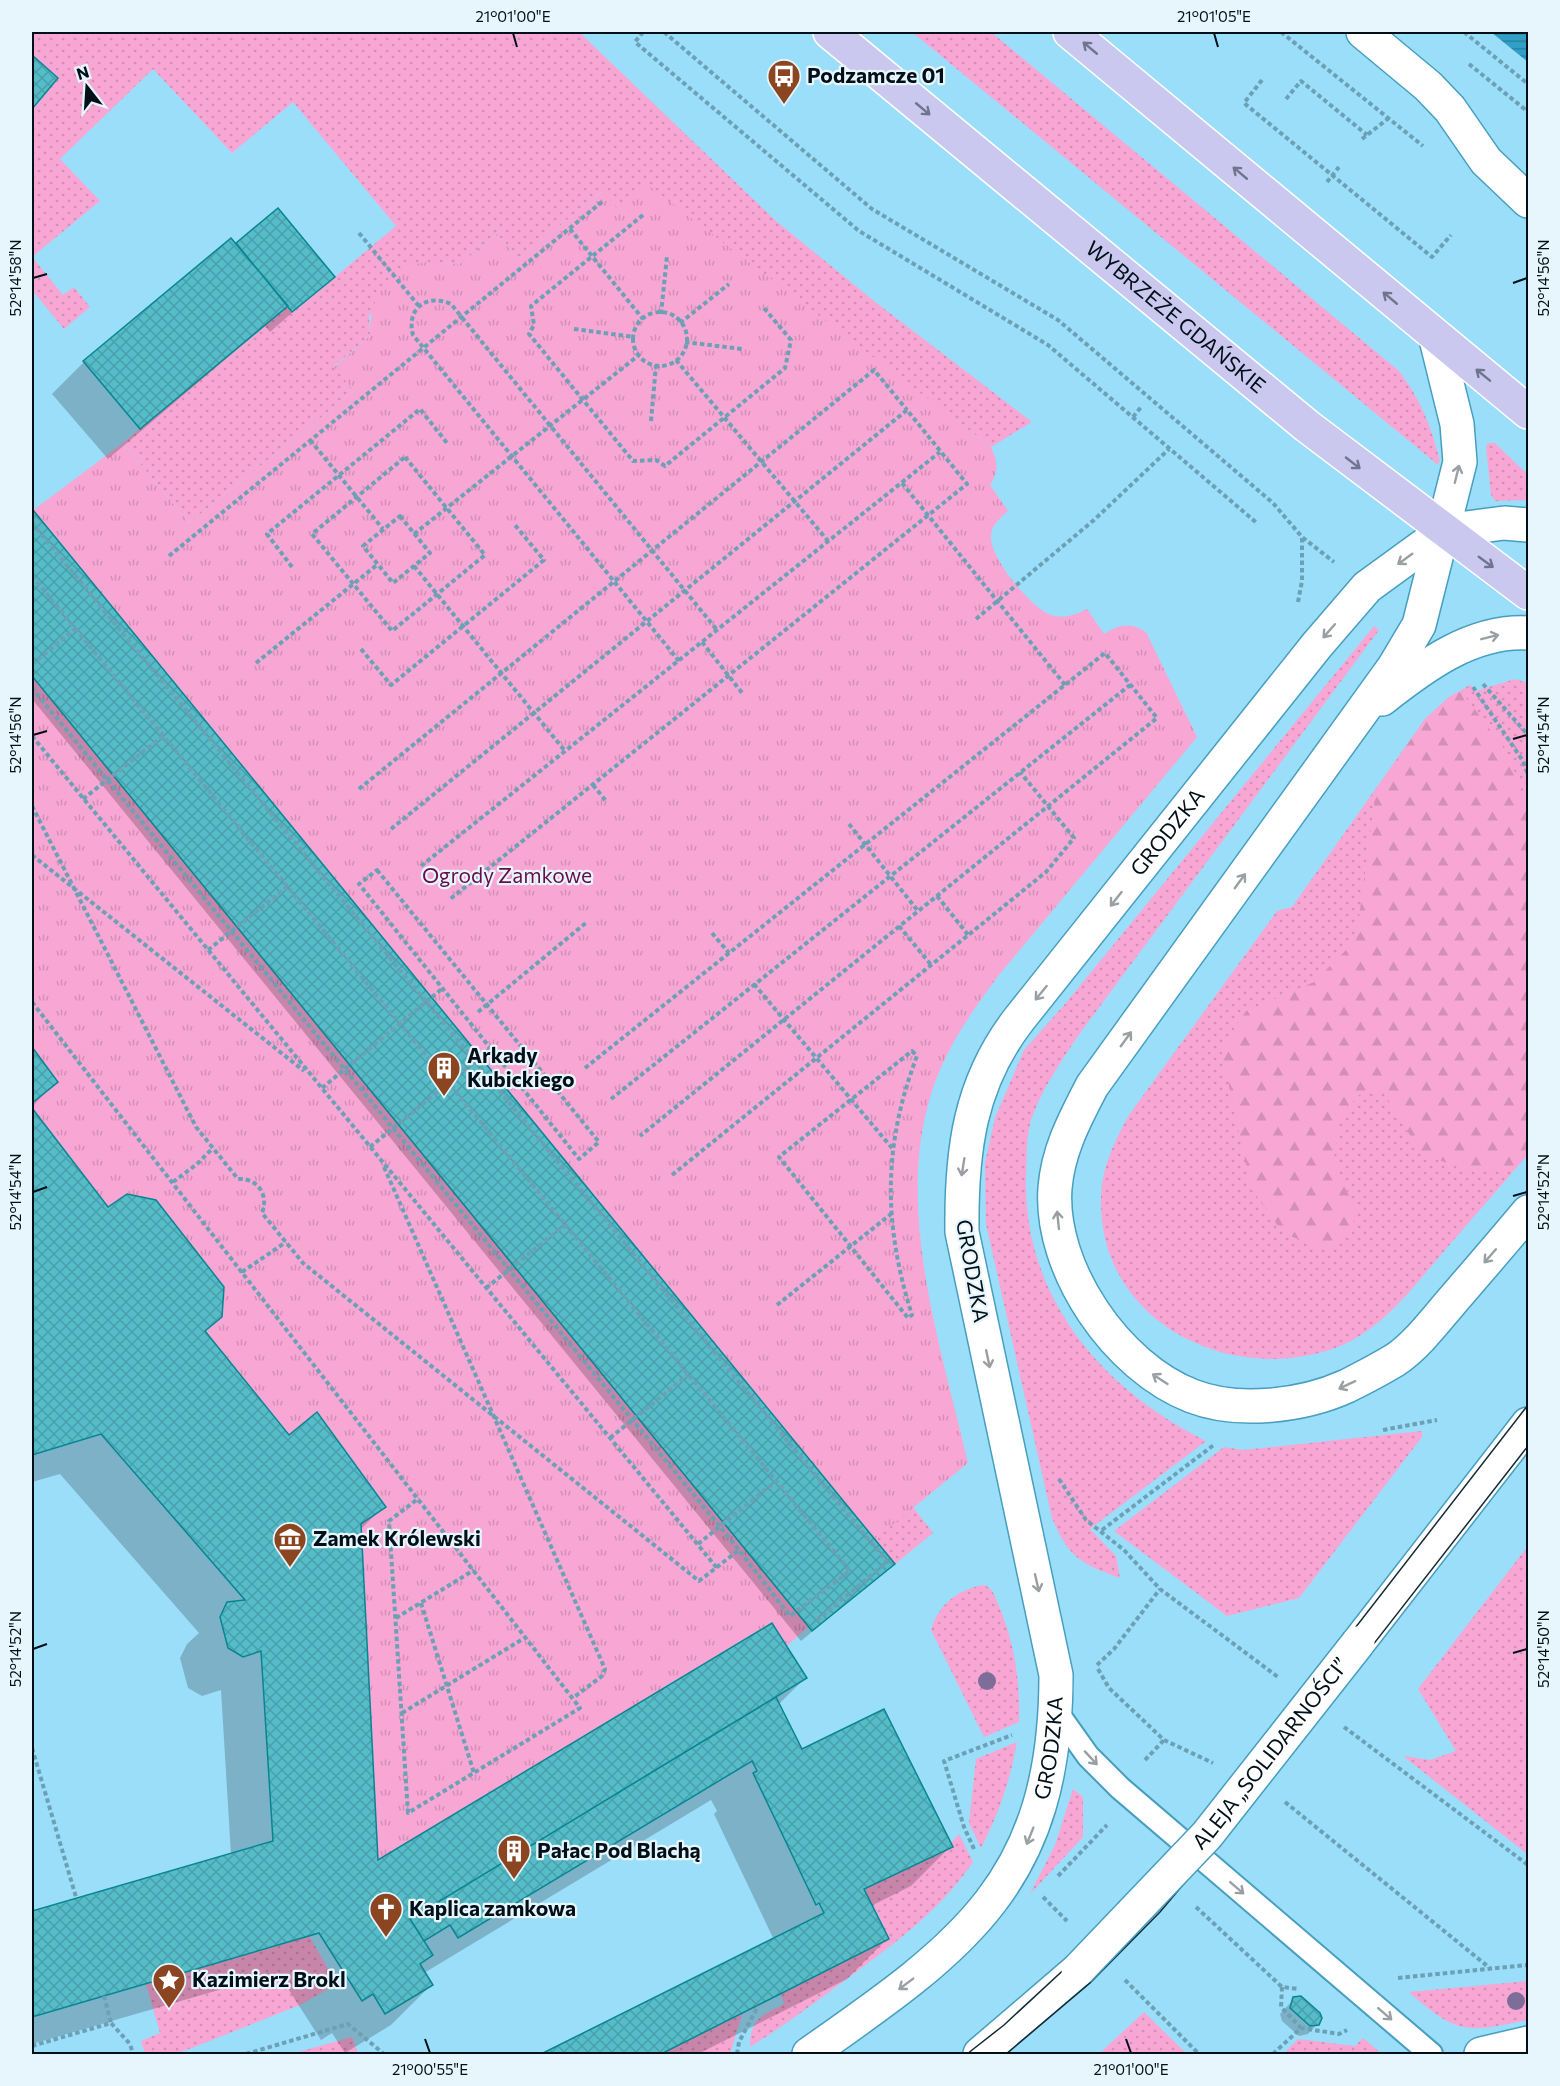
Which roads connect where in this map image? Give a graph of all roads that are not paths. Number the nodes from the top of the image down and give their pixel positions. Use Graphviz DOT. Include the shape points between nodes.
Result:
graph roads {
  1 [pos="830,32"];
  2 [pos="1071,32"];
  3 [pos="1363,32"];
  4 [pos="1528,201"];
  5 [pos="1435,335"];
  6 [pos="1528,412"];
  7 [pos="1528,525"];
  8 [pos="1443,531"];
  9 [pos="1528,593"];
  10 [pos="1528,633"];
  11 [pos="1357,719"];
  12 [pos="1528,1212"];
  13 [pos="1528,1424"];
  14 [pos="1056,1711"];
  15 [pos="1528,2043"];
  16 [pos="809,2055"];
  17 [pos="980,2055"];
  18 [pos="1431,2055"];
  19 [pos="1480,2055"];
  1 -- 8 [label="main road, WYBRZEŻE GDAŃSKIE, one-way" via="1307,426"];
  5 -- 2 [label="main road, one-way"];
  3 -- 4 [label="main road" via="1436,94 1486,161"];
  6 -- 5 [label="main road, one-way"];
  8 -- 5 [label="main road, one-way" via="1460,462 1457,424"];
  7 -- 8 [label="main road, GRODZKA" via="1504,523"];
  8 -- 9 [label="main road, WYBRZEŻE GDAŃSKIE, one-way"];
  8 -- 11 [label="main road" via="1419,625"];
  8 -- 14 [label="main road, GRODZKA, one-way" via="1367,587 1317,645 999,1045 983,1077 961,1176 962,1232 1052,1648"];
  11 -- 10 [label="main road, one-way" via="1408,679 1470,642 1491,635"];
  12 -- 11 [label="main road, one-way" via="1433,1323 1396,1359 1348,1385 1319,1397 1295,1401 1259,1404 1207,1400 1165,1383 1113,1335 1087,1305 1072,1276 1059,1234 1055,1190 1064,1144 1092,1086"];
  13 -- 17 [label="main road, ALEJA „SOLIDARNOŚCI”, bridge" via="1207,1835 1078,1970"];
  14 -- 16 [label="main road, GRODZKA, one-way" via="1051,1765 1037,1819 1000,1891 928,1968"];
  14 -- 18 [label="lane, one-way" via="1088,1756 1120,1788"];
  15 -- 19 [label="main road"];
}
